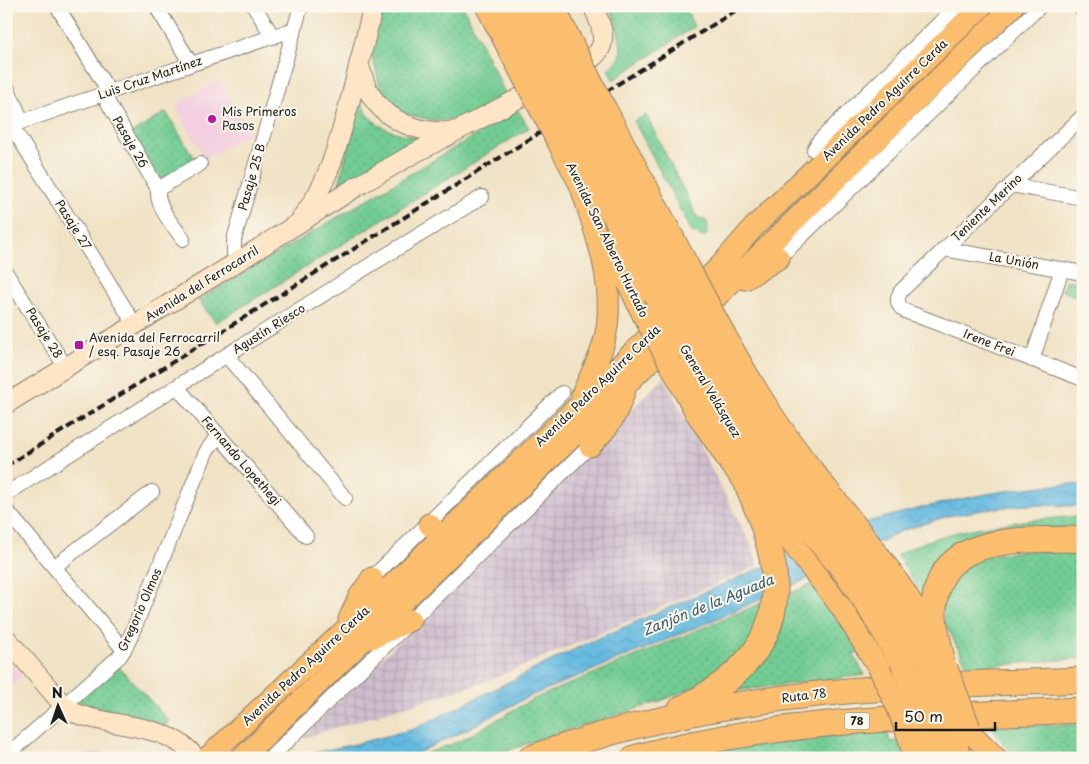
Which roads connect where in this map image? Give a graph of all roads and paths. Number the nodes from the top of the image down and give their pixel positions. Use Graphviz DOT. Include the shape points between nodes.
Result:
graph roads {
  1 [pos="57,6"];
  2 [pos="156,6"];
  3 [pos="254,6"];
  4 [pos="301,6"];
  5 [pos="372,6"];
  6 [pos="486,6"];
  7 [pos="508,6"];
  8 [pos="532,6"];
  9 [pos="554,6"];
  10 [pos="592,6"];
  11 [pos="957,6"];
  12 [pos="982,6"];
  13 [pos="1013,6"];
  14 [pos="1040,6"];
  15 [pos="295,29"];
  16 [pos="273,37"];
  17 [pos="191,64"];
  18 [pos="359,64"];
  19 [pos="550,67"];
  20 [pos="6,86"];
  21 [pos="106,93"];
  22 [pos="1083,116"];
  23 [pos="13,124"];
  24 [pos="580,125"];
  25 [pos="457,130"];
  26 [pos="814,150"];
  27 [pos="200,164"];
  28 [pos="800,182"];
  29 [pos="580,184"];
  30 [pos="1011,185"];
  31 [pos="158,189"];
  32 [pos="482,197"];
  33 [pos="1083,198"];
  34 [pos="294,226"];
  35 [pos="182,239"];
  36 [pos="944,249"];
  37 [pos="778,258"];
  38 [pos="237,262"];
  39 [pos="1062,270"];
  40 [pos="6,273"];
  41 [pos="1083,273"];
  42 [pos="10,287"];
  43 [pos="665,288"];
  44 [pos="720,293"];
  45 [pos="898,303"];
  46 [pos="135,325"];
  47 [pos="692,340"];
  48 [pos="227,356"];
  49 [pos="1032,360"];
  50 [pos="66,368"];
  51 [pos="1083,379"];
  52 [pos="627,384"];
  53 [pos="177,387"];
  54 [pos="562,393"];
  55 [pos="6,404"];
  56 [pos="576,408"];
  57 [pos="218,435"];
  58 [pos="590,446"];
  59 [pos="748,488"];
  60 [pos="152,492"];
  61 [pos="6,494"];
  62 [pos="345,498"];
  63 [pos="6,510"];
  64 [pos="435,530"];
  65 [pos="810,534"];
  66 [pos="306,536"];
  67 [pos="1083,539"];
  68 [pos="54,567"];
  69 [pos="865,567"];
  70 [pos="372,578"];
  71 [pos="411,620"];
  72 [pos="352,637"];
  73 [pos="6,638"];
  74 [pos="124,650"];
  75 [pos="931,665"];
  76 [pos="1076,679"];
  77 [pos="64,706"];
  78 [pos="1083,710"];
  79 [pos="651,722"];
  80 [pos="946,732"];
  81 [pos="202,754"];
  82 [pos="274,754"];
  83 [pos="6,756"];
  84 [pos="245,756"];
  85 [pos="531,758"];
  86 [pos="634,758"];
  87 [pos="915,758"];
  88 [pos="936,758"];
  89 [pos="959,758"];
  90 [pos="979,758"];
  91 [pos="996,758"];
  1 -- 21 [label="street, Pasaje 26"];
  2 -- 17 [label="street"];
  3 -- 16 [label="street"];
  4 -- 15 [label="street, Pasaje 25 B"];
  5 -- 18 [label="street"];
  6 -- 19 [label="main road, Avenida San Alberto Hurtado"];
  7 -- 19 [label="highway, General Velásquez"];
  8 -- 19 [label="highway, General Velásquez"];
  9 -- 19 [label="main road, Avenida San Alberto Hurtado"];
  10 -- 25 [label="street, Avenida del Ferrocarril" via="602,35 600,48 592,59"];
  11 -- 26 [label="street, Avenida Pedro Aguirre Cerda" via="819,141"];
  12 -- 28 [label="main road, Avenida Pedro Aguirre Cerda"];
  13 -- 44 [label="main road, Avenida Pedro Aguirre Cerda"];
  14 -- 37 [label="street"];
  15 -- 16 [label="street, Luis Cruz Martínez"];
  15 -- 38 [label="street, Pasaje 25 B" via="234,240"];
  16 -- 17 [label="street, Luis Cruz Martínez"];
  17 -- 21 [label="street, Luis Cruz Martínez"];
  18 -- 25 [label="street" via="368,90 392,117 412,128 435,132"];
  18 -- 34 [label="street" via="333,163 313,203"];
  19 -- 24 [label="highway, General Velásquez, bridge"];
  19 -- 24 [label="main road, Avenida San Alberto Hurtado, bridge"];
  20 -- 23 [label="street, Pasaje 27"];
  21 -- 23 [label="street, Luis Cruz Martínez"];
  21 -- 31 [label="street, Pasaje 26"];
  22 -- 30 [label="street, Teniente Merino"];
  23 -- 46 [label="street, Pasaje 27"];
  24 -- 29 [label="main road, Avenida San Alberto Hurtado"];
  24 -- 43 [label="highway, General Velásquez"];
  25 -- 34 [label="street, Avenida del Ferrocarril"];
  26 -- 28 [label="main road"];
  27 -- 31 [label="street"];
  28 -- 56 [label="main road, Avenida Pedro Aguirre Cerda"];
  29 -- 43 [label="main road, Avenida San Alberto Hurtado"];
  29 -- 56 [label="main road" via="603,262 608,310 600,353"];
  30 -- 33 [label="street"];
  30 -- 36 [label="street, Teniente Merino"];
  31 -- 35 [label="street, Pasaje 26" via="160,204"];
  32 -- 48 [label="street, Agustín Riesco"];
  34 -- 38 [label="street, Avenida del Ferrocarril"];
  36 -- 39 [label="street, La Unión"];
  36 -- 45 [label="street, Teniente Merino" via="901,291"];
  37 -- 44 [label="main road"];
  38 -- 46 [label="street, Avenida del Ferrocarril"];
  39 -- 41 [label="street, La Unión"];
  39 -- 49 [label="street"];
  40 -- 42 [label="street, Pasaje 28"];
  42 -- 50 [label="street, Pasaje 28"];
  43 -- 47 [label="highway, General Velásquez, bridge"];
  43 -- 47 [label="main road, Avenida San Alberto Hurtado, bridge"];
  44 -- 52 [label="main road, Avenida Pedro Aguirre Cerda"];
  45 -- 49 [label="street, Irene Frei" via="905,312"];
  46 -- 50 [label="street, Avenida del Ferrocarril"];
  47 -- 59 [label="main road, Avenida San Alberto Hurtado" via="696,413"];
  47 -- 65 [label="highway, General Velásquez" via="788,470"];
  48 -- 53 [label="street, Agustín Riesco"];
  48 -- 62 [label="street"];
  49 -- 51 [label="street, Irene Frei"];
  50 -- 55 [label="street, Avenida del Ferrocarril"];
  52 -- 58 [label="main road" via="616,416"];
  52 -- 72 [label="main road, Avenida Pedro Aguirre Cerda"];
  53 -- 57 [label="street, Fernando Lopethegi"];
  53 -- 61 [label="street, Agustín Riesco"];
  54 -- 64 [label="street, Avenida Pedro Aguirre Cerda"];
  56 -- 64 [label="main road, Avenida Pedro Aguirre Cerda"];
  57 -- 66 [label="street, Fernando Lopethegi"];
  57 -- 74 [label="street, Gregorio Olmos" via="206,452"];
  58 -- 71 [label="street"];
  59 -- 65 [label="highway" via="764,526"];
  60 -- 68 [label="street"];
  63 -- 68 [label="street"];
  64 -- 70 [label="street, Avenida Pedro Aguirre Cerda"];
  64 -- 72 [label="main road, Avenida Pedro Aguirre Cerda"];
  65 -- 69 [label="highway, General Velásquez"];
  65 -- 79 [label="highway" via="775,597 764,637 747,662 725,683"];
  65 -- 80 [label="main road, bridge" via="822,582 854,626 891,693"];
  67 -- 75 [label="highway" via="993,544 971,550 957,559 940,580 936,595"];
  68 -- 74 [label="street"];
  69 -- 75 [label="main road" via="917,612"];
  69 -- 75 [label="highway, General Velásquez" via="878,619"];
  70 -- 72 [label="main road" via="359,597"];
  71 -- 72 [label="main road"];
  71 -- 82 [label="street"];
  72 -- 81 [label="main road, Avenida Pedro Aguirre Cerda"];
  72 -- 84 [label="main road, Avenida Pedro Aguirre Cerda"];
  73 -- 77 [label="street"];
  74 -- 77 [label="street, Gregorio Olmos"];
  75 -- 80 [label="main road, bridge"];
  75 -- 80 [label="highway, General Velásquez, bridge" via="918,699"];
  76 -- 79 [label="highway, Ruta 78" via="848,691 756,702"];
  77 -- 81 [label="street" via="84,717 169,735"];
  77 -- 83 [label="street, Gregorio Olmos"];
  78 -- 86 [label="highway, 78" via="808,725 722,738"];
  79 -- 85 [label="highway, Ruta 78"];
  80 -- 87 [label="main road"];
  80 -- 88 [label="highway, General Velásquez"];
  80 -- 89 [label="highway, General Velásquez"];
  80 -- 90 [label="main road"];
  80 -- 91 [label="main road"];
}
